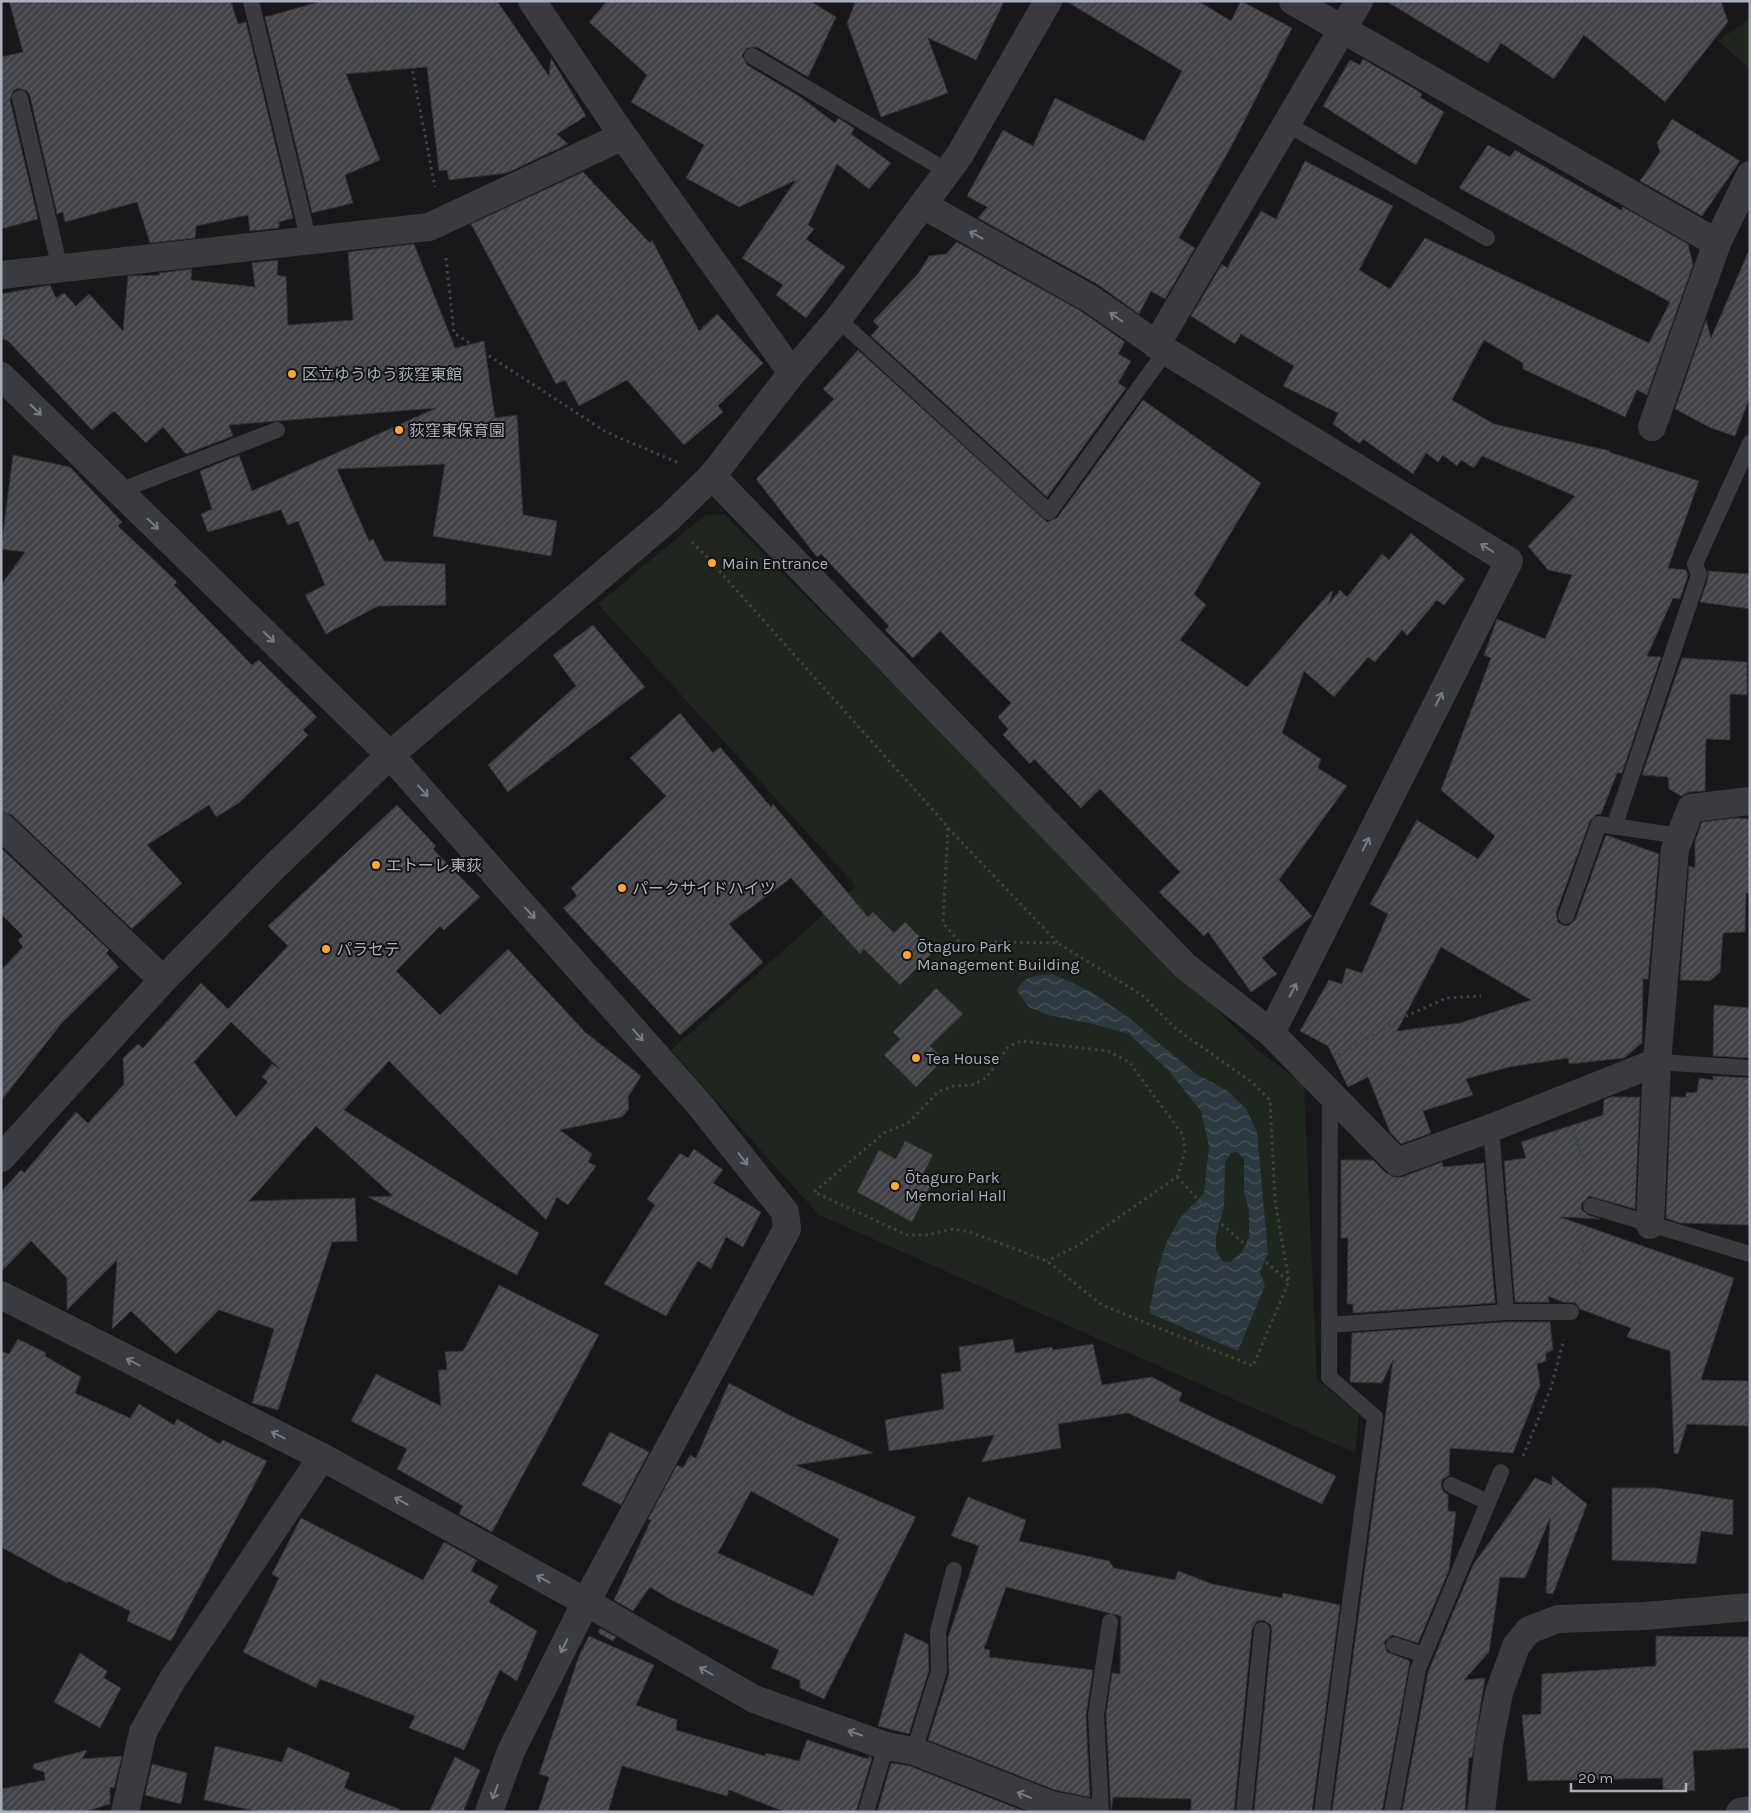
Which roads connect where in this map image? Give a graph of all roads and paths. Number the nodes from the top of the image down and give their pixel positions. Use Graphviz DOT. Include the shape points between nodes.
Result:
graph roads {
  1 [pos="251,1"];
  2 [pos="399,1"];
  3 [pos="532,1"];
  4 [pos="1048,1"];
  5 [pos="1293,1"];
  6 [pos="1359,1"];
  7 [pos="1344,28"];
  8 [pos="752,56"];
  9 [pos="20,98"];
  10 [pos="1287,124"];
  11 [pos="623,136"];
  12 [pos="947,171"];
  13 [pos="1750,175"];
  14 [pos="923,205"];
  15 [pos="442,220"];
  16 [pos="1487,238"];
  17 [pos="309,242"];
  18 [pos="1717,243"];
  19 [pos="60,269"];
  20 [pos="1,275"];
  21 [pos="838,319"];
  22 [pos="1161,348"];
  23 [pos="792,373"];
  24 [pos="1,376"];
  25 [pos="1652,427"];
  26 [pos="277,430"];
  27 [pos="1750,442"];
  28 [pos="712,476"];
  29 [pos="119,491"];
  30 [pos="715,566"];
  31 [pos="74,693"];
  32 [pos="390,755"];
  33 [pos="1,766"];
  34 [pos="1750,801"];
  35 [pos="1,826"];
  36 [pos="948,827"];
  37 [pos="1614,827"];
  38 [pos="1680,836"];
  39 [pos="1566,916"];
  40 [pos="1058,943"];
  41 [pos="163,980"];
  42 [pos="1481,996"];
  43 [pos="1271,1033"];
  44 [pos="1656,1062"];
  45 [pos="1750,1068"];
  46 [pos="1309,1071"];
  47 [pos="1330,1092"];
  48 [pos="1491,1128"];
  49 [pos="1,1158"];
  50 [pos="1178,1177"];
  51 [pos="1591,1206"];
  52 [pos="1650,1226"];
  53 [pos="1750,1254"];
  54 [pos="1047,1261"];
  55 [pos="1289,1281"];
  56 [pos="1,1295"];
  57 [pos="1506,1312"];
  58 [pos="1571,1312"];
  59 [pos="1329,1325"];
  60 [pos="322,1457"];
  61 [pos="1501,1472"];
  62 [pos="1451,1485"];
  63 [pos="1488,1502"];
  64 [pos="954,1570"];
  65 [pos="586,1602"];
  66 [pos="1750,1607"];
  67 [pos="1110,1622"];
  68 [pos="1262,1630"];
  69 [pos="1394,1645"];
  70 [pos="1424,1655"];
  71 [pos="886,1746"];
  72 [pos="914,1751"];
  73 [pos="1050,1809"];
  74 [pos="125,1812"];
  75 [pos="489,1812"];
  76 [pos="866,1812"];
  77 [pos="1088,1812"];
  78 [pos="1101,1812"];
  79 [pos="1244,1812"];
  80 [pos="1322,1812"];
  81 [pos="1392,1812"];
  82 [pos="1481,1812"];
  1 -- 17 [label="lane"];
  2 -- 15 [label="path"];
  3 -- 11 [label="street"];
  4 -- 12 [label="street" via="959,156"];
  5 -- 7 [label="street"];
  6 -- 7 [label="street"];
  7 -- 10 [label="street"];
  7 -- 18 [label="street"];
  8 -- 12 [label="lane"];
  9 -- 19 [label="lane"];
  10 -- 16 [label="lane"];
  10 -- 22 [label="street"];
  11 -- 15 [label="street"];
  11 -- 23 [label="street"];
  12 -- 14 [label="street"];
  13 -- 18 [label="street"];
  14 -- 21 [label="street"];
  22 -- 14 [label="street, one-way" via="1089,298"];
  15 -- 17 [label="street" via="429,227"];
  15 -- 28 [label="path" via="454,333 606,432"];
  17 -- 19 [label="street"];
  18 -- 25 [label="street"];
  19 -- 20 [label="street"];
  21 -- 22 [label="lane" via="1049,512"];
  21 -- 23 [label="street"];
  43 -- 22 [label="street, one-way" via="1509,561"];
  23 -- 28 [label="street"];
  24 -- 29 [label="street, one-way"];
  26 -- 29 [label="lane"];
  27 -- 37 [label="lane" via="1695,564 1699,575"];
  28 -- 32 [label="street" via="669,518"];
  28 -- 43 [label="street" via="1185,966"];
  29 -- 32 [label="street, one-way"];
  30 -- 36 [label="path"];
  31 -- 33 [label="path"];
  32 -- 41 [label="street"];
  32 -- 65 [label="street, one-way" via="699,1104 785,1212 787,1229"];
  34 -- 38 [label="street" via="1691,808"];
  35 -- 41 [label="street"];
  36 -- 40 [label="path"];
  36 -- 40 [label="path" via="943,923 969,953 992,942"];
  37 -- 38 [label="lane"];
  37 -- 39 [label="lane" via="1599,824"];
  38 -- 44 [label="street" via="1675,849"];
  40 -- 55 [label="path" via="1143,996 1175,1028 1252,1083 1270,1100 1275,1201"];
  41 -- 49 [label="street"];
  42 -- 46 [label="path" via="1447,998 1406,1016"];
  43 -- 46 [label="street"];
  44 -- 45 [label="lane"];
  44 -- 48 [label="street"];
  44 -- 52 [label="street"];
  46 -- 47 [label="street"];
  47 -- 48 [label="street" via="1397,1162"];
  47 -- 59 [label="lane"];
  48 -- 57 [label="lane"];
  50 -- 54 [label="path" via="1078,1245"];
  50 -- 54 [label="path" via="1185,1152 1183,1135 1129,1062 1108,1051 1021,1041 1008,1047 986,1078 972,1085 953,1086 938,1092 908,1123 884,1133 814,1192 907,1235 927,1235 953,1229 970,1232"];
  50 -- 55 [label="path" via="1219,1222"];
  51 -- 52 [label="lane"];
  52 -- 53 [label="lane"];
  54 -- 55 [label="path" via="1102,1305 1253,1366"];
  60 -- 56 [label="street, one-way"];
  57 -- 58 [label="lane"];
  57 -- 59 [label="lane"];
  59 -- 80 [label="lane" via="1329,1377 1375,1417"];
  65 -- 60 [label="street, one-way"];
  60 -- 74 [label="street" via="171,1682 143,1732"];
  61 -- 63 [label="lane"];
  62 -- 63 [label="lane"];
  63 -- 70 [label="lane"];
  64 -- 72 [label="lane" via="938,1631 939,1671"];
  71 -- 65 [label="street, one-way" via="754,1699"];
  65 -- 75 [label="street, one-way" via="511,1751"];
  66 -- 82 [label="street" via="1645,1616 1558,1618 1529,1630 1516,1646 1499,1694"];
  67 -- 78 [label="lane" via="1096,1715"];
  68 -- 79 [label="lane"];
  69 -- 70 [label="lane"];
  70 -- 81 [label="lane" via="1418,1669"];
  71 -- 72 [label="street"];
  71 -- 76 [label="lane"];
  73 -- 72 [label="street, one-way"];
  73 -- 77 [label="street"];
}
